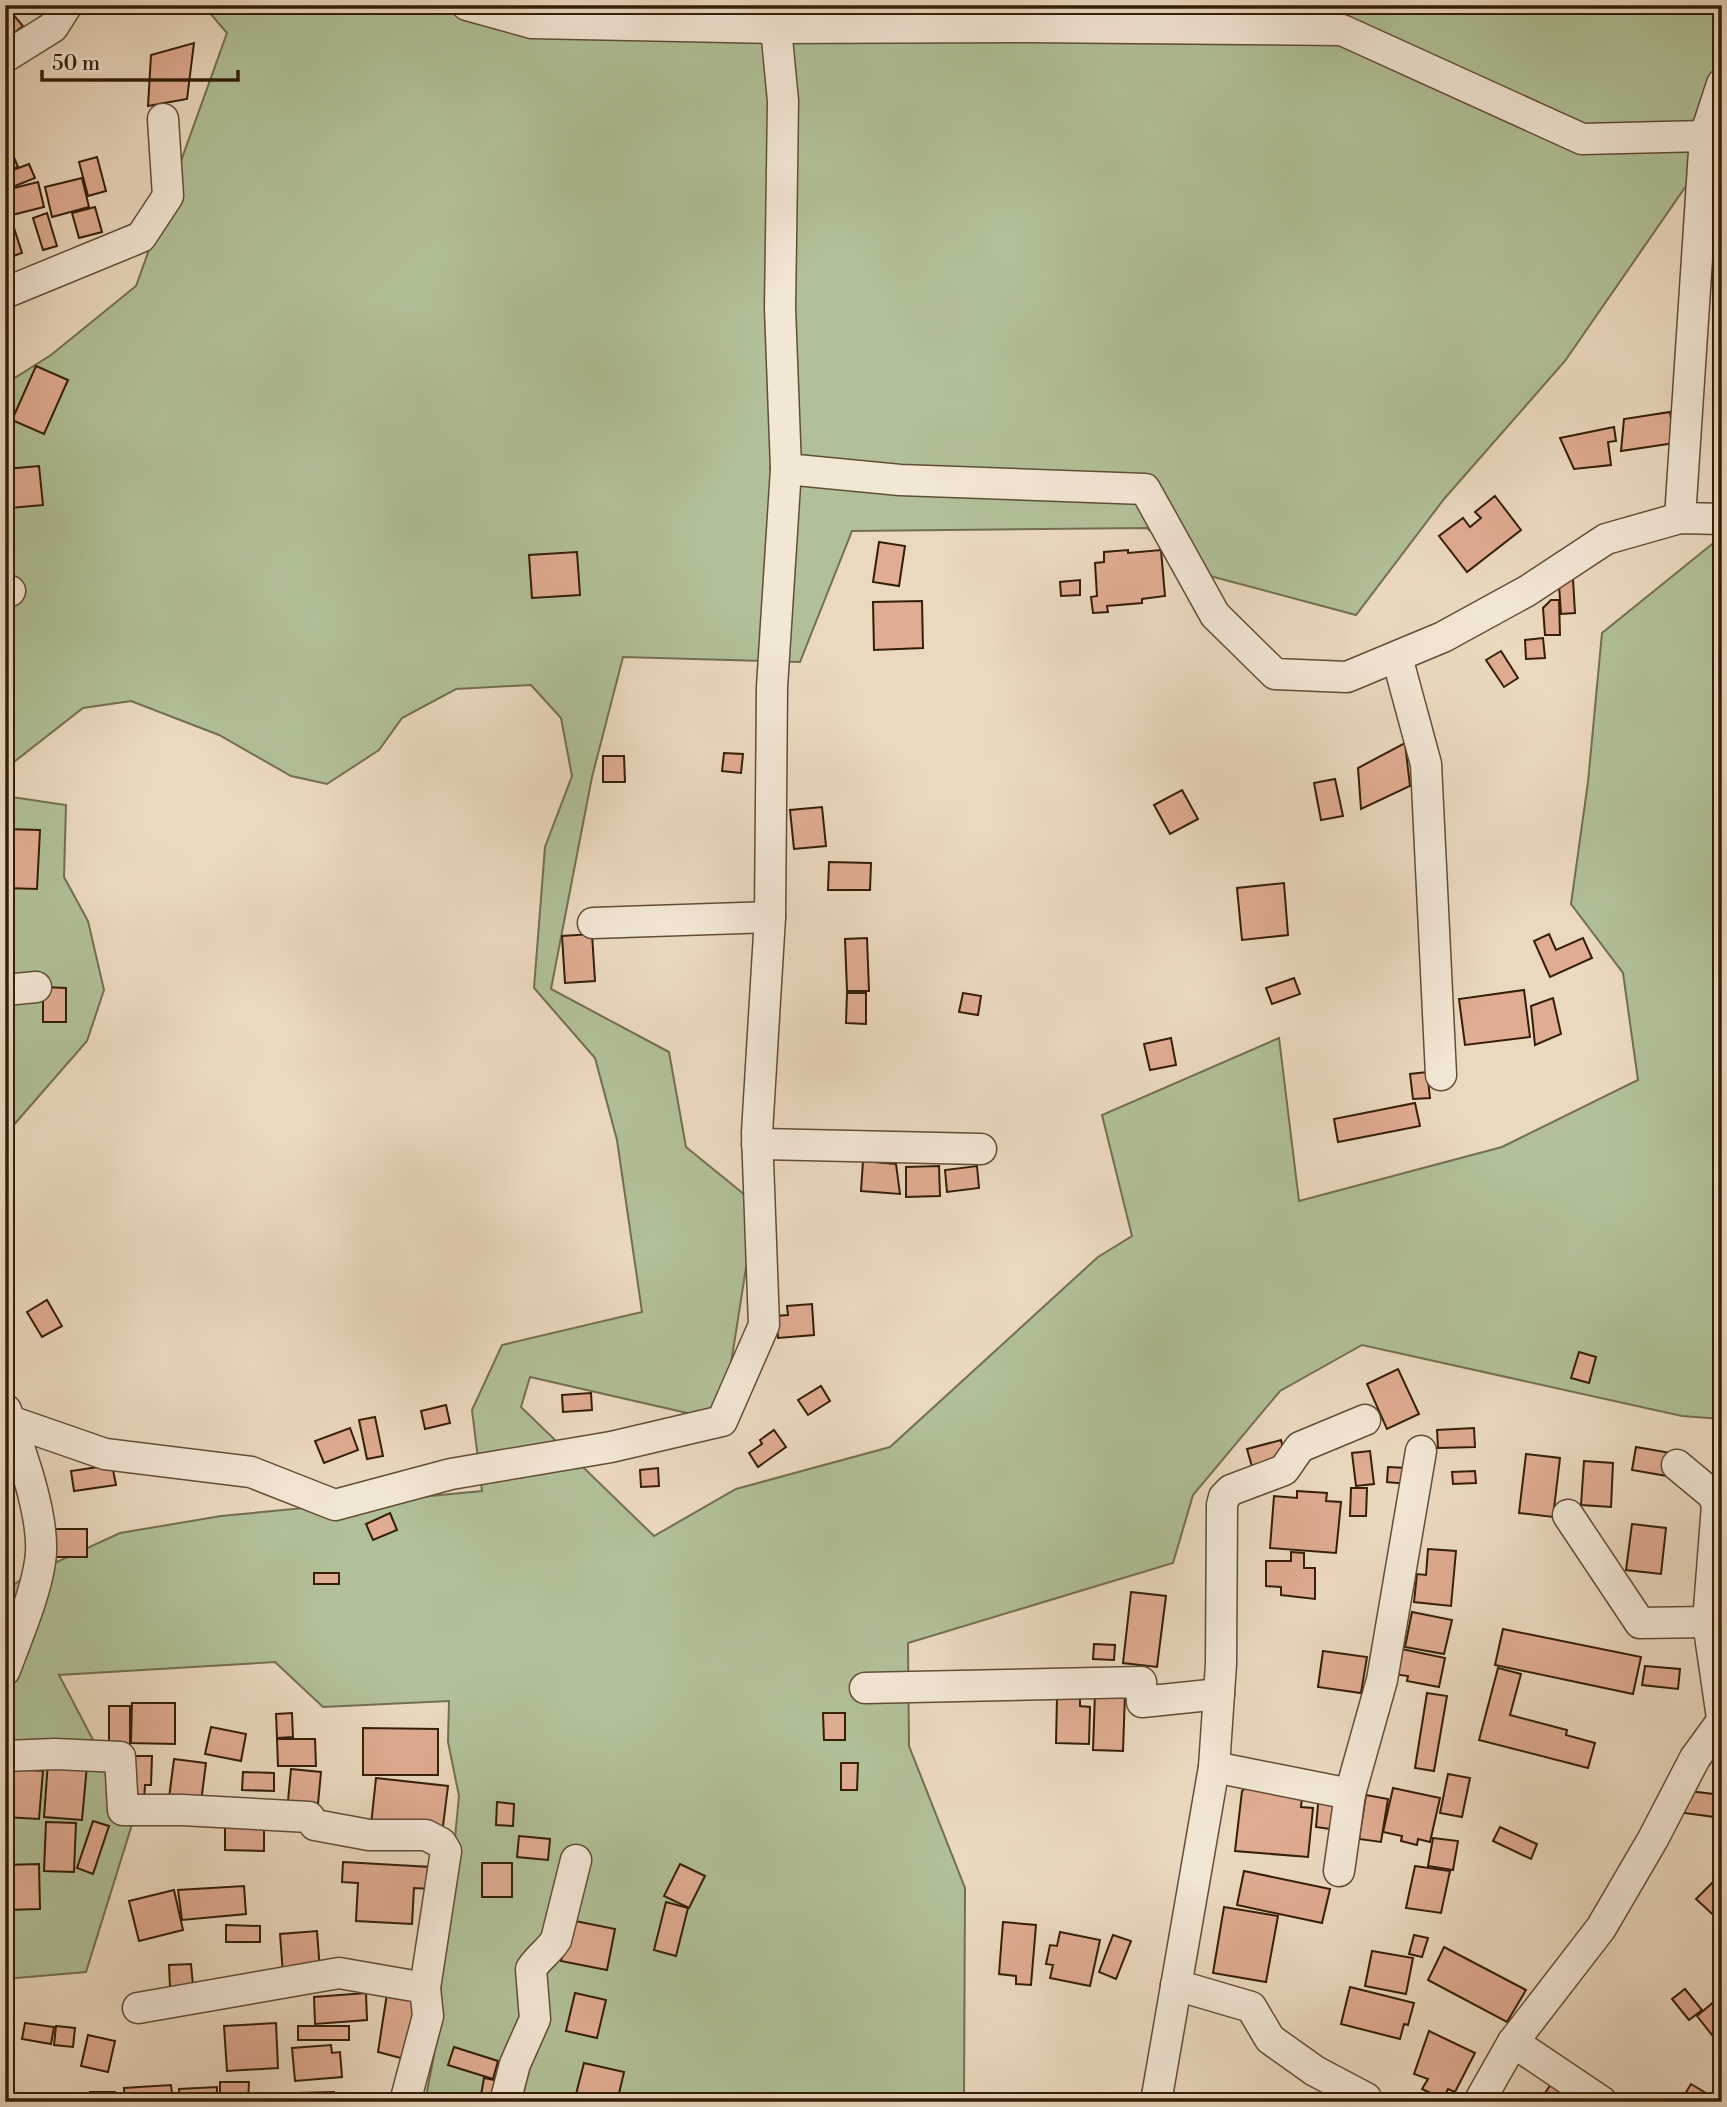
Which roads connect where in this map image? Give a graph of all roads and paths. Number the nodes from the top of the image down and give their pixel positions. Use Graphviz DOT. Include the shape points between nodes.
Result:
graph roads {
  1 [pos="67,5"];
  2 [pos="467,5"];
  3 [pos="777,17"];
  4 [pos="5,57"];
  5 [pos="1722,84"];
  6 [pos="163,119"];
  7 [pos="1706,136"];
  8 [pos="5,293"];
  9 [pos="786,469"];
  10 [pos="1680,518"];
  11 [pos="1722,519"];
  12 [pos="1397,657"];
  13 [pos="770,917"];
  14 [pos="593,923"];
  15 [pos="36,987"];
  16 [pos="5,990"];
  17 [pos="1441,1075"];
  18 [pos="757,1144"];
  19 [pos="981,1149"];
  20 [pos="8,1414"];
  21 [pos="1365,1420"];
  22 [pos="1421,1451"];
  23 [pos="1677,1465"];
  24 [pos="1568,1515"];
  25 [pos="1719,1529"];
  26 [pos="1708,1622"];
  27 [pos="5,1670"];
  28 [pos="864,1688"];
  29 [pos="1219,1694"];
  30 [pos="1722,1720"];
  31 [pos="5,1756"];
  32 [pos="1214,1768"];
  33 [pos="1350,1794"];
  34 [pos="576,1860"];
  35 [pos="1339,1871"];
  36 [pos="1176,1985"];
  37 [pos="425,1989"];
  38 [pos="138,2008"];
  39 [pos="1513,2042"];
  40 [pos="1366,2098"];
  41 [pos="1161,2100"];
  42 [pos="405,2102"];
  43 [pos="505,2102"];
  44 [pos="1479,2102"];
  45 [pos="1602,2102"];
  1 -- 4 [label="street" via="53,27"];
  2 -- 3 [label="street" via="532,23"];
  3 -- 7 [label="street" via="1040,27 1342,30 1582,139"];
  3 -- 9 [label="street" via="783,101 780,308"];
  5 -- 7 [label="street"];
  6 -- 8 [label="street" via="168,195 141,237"];
  7 -- 10 [label="street"];
  9 -- 12 [label="street" via="900,480 1145,489 1215,615 1275,674 1347,677"];
  9 -- 13 [label="street" via="772,687"];
  10 -- 11 [label="street"];
  10 -- 12 [label="street" via="1606,539 1527,591"];
  12 -- 17 [label="street" via="1426,764"];
  13 -- 14 [label="street"];
  13 -- 18 [label="street"];
  15 -- 16 [label="street"];
  18 -- 19 [label="street"];
  18 -- 20 [label="street" via="764,1325 722,1421 611,1447 451,1474 335,1505 251,1472 105,1454"];
  20 -- 27 [label="street" via="38,1520 41,1561"];
  21 -- 29 [label="street" via="1300,1447 1284,1470 1231,1490 1224,1497"];
  22 -- 33 [label="street" via="1382,1680"];
  23 -- 25 [label="street" via="1713,1495"];
  24 -- 26 [label="street" via="1640,1623"];
  25 -- 26 [label="street"];
  26 -- 30 [label="street"];
  28 -- 29 [label="street" via="1140,1682 1142,1702"];
  29 -- 32 [label="street"];
  30 -- 39 [label="street" via="1695,1758 1601,1928"];
  31 -- 37 [label="street" via="120,1757 123,1810 309,1817 315,1825 369,1835 426,1835 441,1843 446,1851 445,1866"];
  32 -- 33 [label="street"];
  32 -- 36 [label="street"];
  33 -- 35 [label="street"];
  34 -- 43 [label="street" via="556,1940 531,1969 535,2019 515,2064"];
  36 -- 40 [label="street" via="1251,2007 1270,2039 1315,2071"];
  36 -- 41 [label="street"];
  37 -- 38 [label="street" via="339,1973"];
  37 -- 42 [label="street" via="428,2016"];
  39 -- 44 [label="street"];
  39 -- 45 [label="street"];
}
